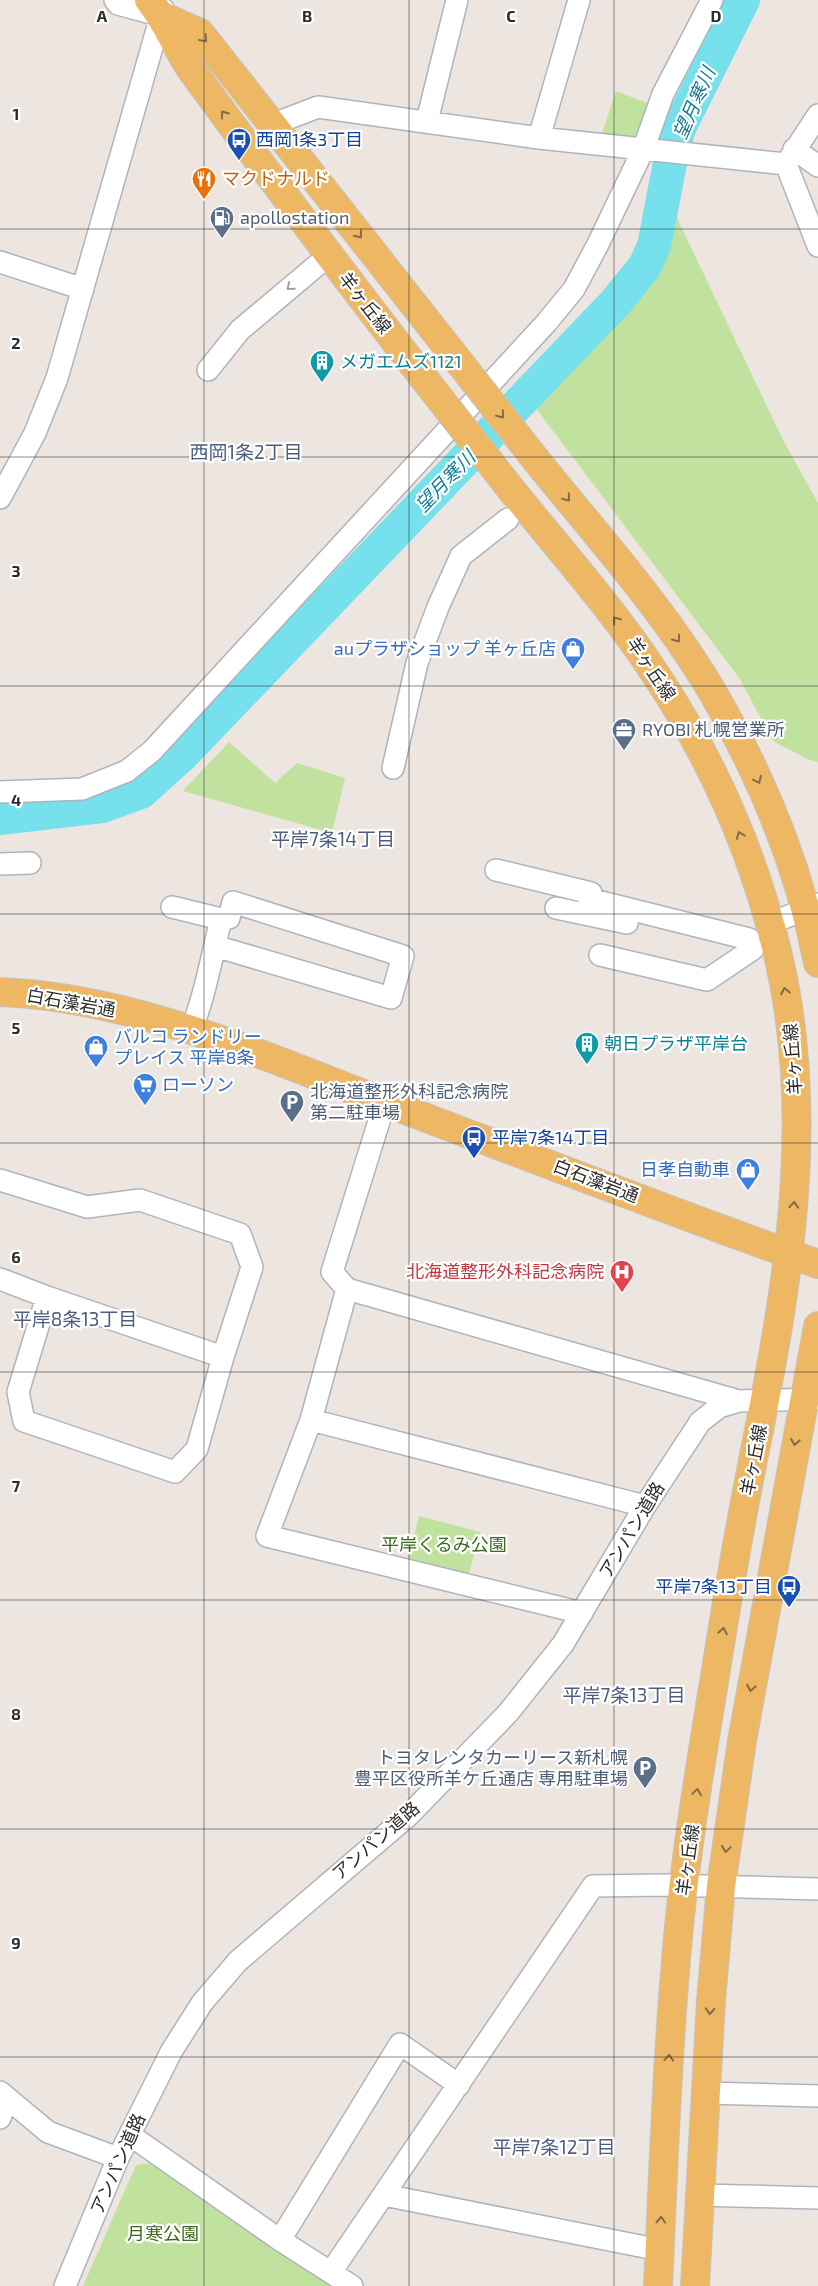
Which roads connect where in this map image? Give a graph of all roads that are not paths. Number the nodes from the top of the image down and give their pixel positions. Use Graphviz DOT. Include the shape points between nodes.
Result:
graph roads {
  1 [pos="115,0"];
  2 [pos="457,0"];
  3 [pos="579,0"];
  4 [pos="712,0"];
  5 [pos="159,5"];
  6 [pos="818,115"];
  7 [pos="427,121"];
  8 [pos="272,125"];
  9 [pos="538,138"];
  10 [pos="647,150"];
  11 [pos="790,156"];
  12 [pos="818,166"];
  13 [pos="818,246"];
  14 [pos="328,256"];
  15 [pos="0,262"];
  16 [pos="82,289"];
  17 [pos="208,370"];
  18 [pos="0,498"];
  19 [pos="508,519"];
  20 [pos="393,768"];
  21 [pos="0,792"];
  22 [pos="30,863"];
  23 [pos="0,864"];
  24 [pos="496,870"];
  25 [pos="812,906"];
  26 [pos="172,908"];
  27 [pos="556,908"];
  28 [pos="221,919"];
  29 [pos="759,931"];
  30 [pos="215,946"];
  31 [pos="600,955"];
  32 [pos="818,964"];
  33 [pos="0,992"];
  34 [pos="191,1031"];
  35 [pos="385,1102"];
  36 [pos="0,1180"];
  37 [pos="789,1254"];
  38 [pos="818,1264"];
  39 [pos="0,1279"];
  40 [pos="347,1289"];
  41 [pos="48,1298"];
  42 [pos="818,1326"];
  43 [pos="223,1357"];
  44 [pos="811,1400"];
  45 [pos="752,1402"];
  46 [pos="310,1420"];
  47 [pos="645,1506"];
  48 [pos="582,1613"];
  49 [pos="683,1886"];
  50 [pos="721,1886"];
  51 [pos="818,1889"];
  52 [pos="459,2085"];
  53 [pos="705,2093"];
  54 [pos="4,2095"];
  55 [pos="818,2096"];
  56 [pos="0,2118"];
  57 [pos="130,2135"];
  58 [pos="118,2158"];
  59 [pos="384,2195"];
  60 [pos="700,2195"];
  61 [pos="818,2198"];
  62 [pos="280,2240"];
  63 [pos="660,2250"];
  64 [pos="331,2272"];
  65 [pos="65,2286"];
  66 [pos="352,2286"];
  67 [pos="658,2286"];
  68 [pos="695,2286"];
  1 -- 5 [label="street" via="118,4"];
  2 -- 7 [label="street"];
  3 -- 9 [label="street"];
  4 -- 10 [label="street" via="662,94"];
  5 -- 8 [label="main road, one-way" via="200,33"];
  14 -- 5 [label="main road, 羊ヶ丘線, one-way" via="191,69"];
  5 -- 16 [label="street"];
  6 -- 11 [label="street"];
  7 -- 8 [label="street" via="318,107"];
  7 -- 9 [label="street"];
  8 -- 25 [label="main road, one-way, bridge" via="678,639 742,745"];
  9 -- 10 [label="street"];
  10 -- 11 [label="street"];
  10 -- 21 [label="street" via="574,289 152,751 127,771 82,789"];
  11 -- 12 [label="street"];
  11 -- 13 [label="street"];
  14 -- 17 [label="street, one-way" via="240,330"];
  29 -- 14 [label="main road, 羊ヶ丘線, one-way, bridge" via="749,858 727,801 677,708 626,632"];
  15 -- 16 [label="street"];
  16 -- 18 [label="street" via="50,396 35,433"];
  19 -- 20 [label="street" via="461,556 457,564 417,663"];
  22 -- 23 [label="street"];
  24 -- 29 [label="street" via="591,893 589,899"];
  25 -- 29 [label="street"];
  25 -- 32 [label="main road"];
  26 -- 28 [label="street"];
  27 -- 31 [label="street" via="752,949 707,980"];
  28 -- 30 [label="street"];
  28 -- 30 [label="street" via="229,918 233,902 403,956 391,998"];
  37 -- 29 [label="main road, 羊ヶ丘線, one-way" via="798,1148 787,999"];
  30 -- 34 [label="street" via="199,1012"];
  33 -- 34 [label="main road, 白石藻岩通" via="89,1003"];
  34 -- 35 [label="main road, 白石藻岩通"];
  35 -- 37 [label="main road, 白石藻岩通"];
  35 -- 40 [label="street" via="332,1272"];
  36 -- 43 [label="street" via="87,1208 140,1200 240,1234 252,1267"];
  37 -- 38 [label="main road, 白石藻岩通"];
  37 -- 45 [label="main road, 羊ヶ丘線"];
  39 -- 41 [label="street"];
  40 -- 45 [label="street"];
  40 -- 46 [label="street"];
  41 -- 43 [label="street"];
  41 -- 43 [label="street" via="18,1392 24,1421 175,1472 197,1449"];
  42 -- 44 [label="main road, 羊ヶ丘線"];
  44 -- 45 [label="street, アンパン道路"];
  44 -- 50 [label="main road, 羊ヶ丘線, one-way" via="742,1741"];
  45 -- 47 [label="street, アンパン道路" via="719,1408 700,1422"];
  49 -- 45 [label="main road, 羊ヶ丘線, one-way"];
  46 -- 47 [label="street"];
  46 -- 48 [label="street" via="267,1536"];
  47 -- 48 [label="street, アンパン道路"];
  48 -- 57 [label="street, アンパン道路" via="563,1644 508,1712 408,1815 238,1961 202,2003 171,2052"];
  49 -- 50 [label="street"];
  49 -- 52 [label="street" via="593,1886"];
  63 -- 49 [label="main road, 羊ヶ丘線, one-way" via="674,1982"];
  50 -- 51 [label="street"];
  50 -- 53 [label="main road, 羊ヶ丘線, one-way"];
  52 -- 59 [label="street"];
  52 -- 62 [label="street" via="400,2044"];
  53 -- 55 [label="street"];
  53 -- 60 [label="main road, 羊ヶ丘線"];
  54 -- 56 [label="street"];
  54 -- 58 [label="street" via="48,2132"];
  57 -- 58 [label="street, アンパン道路"];
  57 -- 62 [label="street"];
  58 -- 65 [label="street, アンパン道路"];
  59 -- 63 [label="street"];
  59 -- 64 [label="street"];
  60 -- 61 [label="street"];
  60 -- 68 [label="main road, 羊ヶ丘線"];
  62 -- 64 [label="street"];
  63 -- 67 [label="main road, 羊ヶ丘線"];
  64 -- 66 [label="street"];
}
